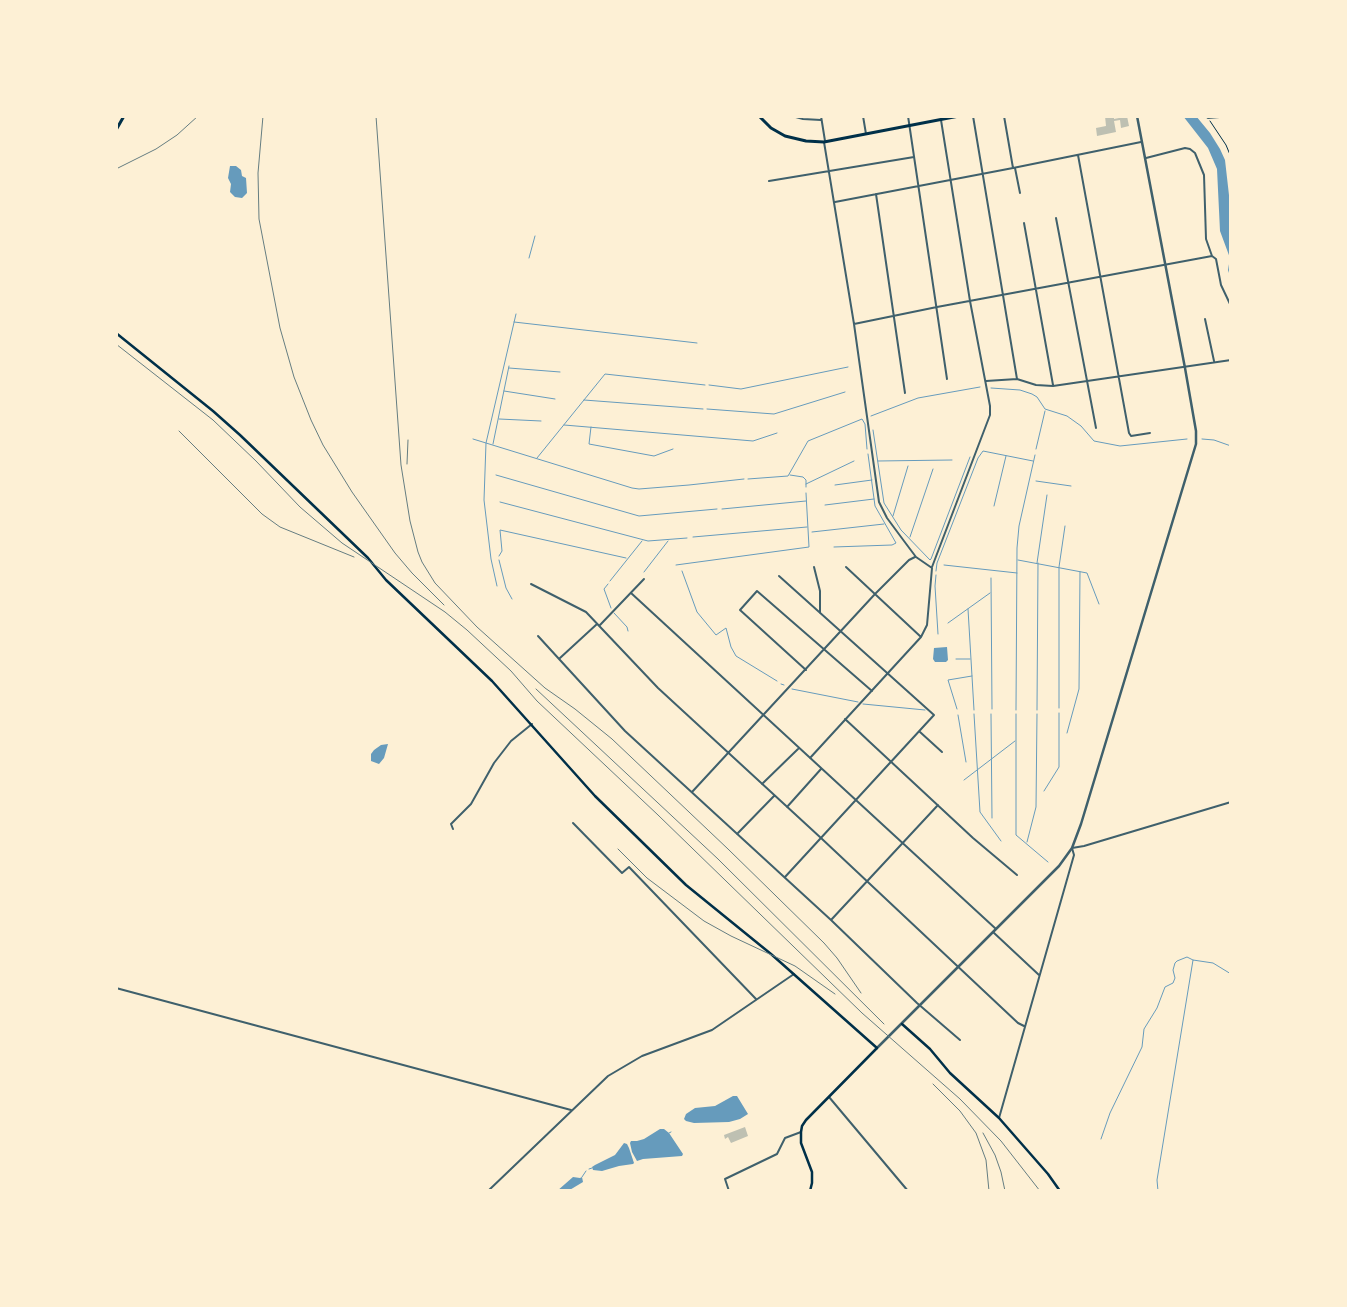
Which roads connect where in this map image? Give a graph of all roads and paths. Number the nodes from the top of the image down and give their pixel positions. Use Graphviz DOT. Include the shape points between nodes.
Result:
graph roads {
  1 [pos="124,116"];
  2 [pos="759,116"];
  3 [pos="792,116"];
  4 [pos="863,116"];
  5 [pos="908,116"];
  6 [pos="960,116"];
  7 [pos="973,116"];
  8 [pos="1004,116"];
  9 [pos="1137,116"];
  10 [pos="1205,116"];
  11 [pos="1231,116"];
  12 [pos="821,118"];
  13 [pos="1208,118"];
  14 [pos="941,120"];
  15 [pos="909,125"];
  16 [pos="116,130"];
  17 [pos="866,134"];
  18 [pos="825,141"];
  19 [pos="1141,142"];
  20 [pos="1078,155"];
  21 [pos="914,157"];
  22 [pos="1231,157"];
  23 [pos="1144,158"];
  24 [pos="1014,168"];
  25 [pos="830,172"];
  26 [pos="983,174"];
  27 [pos="951,180"];
  28 [pos="769,181"];
  29 [pos="919,186"];
  30 [pos="1020,193"];
  31 [pos="876,194"];
  32 [pos="834,202"];
  33 [pos="1056,218"];
  34 [pos="1024,223"];
  35 [pos="1212,256"];
  36 [pos="1165,264"];
  37 [pos="1100,276"];
  38 [pos="1068,282"];
  39 [pos="1036,289"];
  40 [pos="1003,295"];
  41 [pos="970,301"];
  42 [pos="1230,304"];
  43 [pos="937,307"];
  44 [pos="893,316"];
  45 [pos="1205,319"];
  46 [pos="854,324"];
  47 [pos="116,333"];
  48 [pos="1231,360"];
  49 [pos="1214,362"];
  50 [pos="1184,368"];
  51 [pos="1119,377"];
  52 [pos="947,378"];
  53 [pos="1017,379"];
  54 [pos="985,381"];
  55 [pos="1086,381"];
  56 [pos="1053,386"];
  57 [pos="905,393"];
  58 [pos="1096,428"];
  59 [pos="1150,433"];
  60 [pos="916,557"];
  61 [pos="814,567"];
  62 [pos="846,567"];
  63 [pos="932,568"];
  64 [pos="779,576"];
  65 [pos="644,579"];
  66 [pos="531,584"];
  67 [pos="631,593"];
  68 [pos="875,594"];
  69 [pos="820,613"];
  70 [pos="598,624"];
  71 [pos="840,632"];
  72 [pos="538,636"];
  73 [pos="920,637"];
  74 [pos="824,649"];
  75 [pos="560,658"];
  76 [pos="806,670"];
  77 [pos="888,673"];
  78 [pos="872,691"];
  79 [pos="764,716"];
  80 [pos="845,720"];
  81 [pos="532,724"];
  82 [pos="920,732"];
  83 [pos="799,748"];
  84 [pos="942,752"];
  85 [pos="729,753"];
  86 [pos="810,758"];
  87 [pos="892,762"];
  88 [pos="821,769"];
  89 [pos="762,784"];
  90 [pos="692,792"];
  91 [pos="774,795"];
  92 [pos="855,801"];
  93 [pos="1231,802"];
  94 [pos="938,805"];
  95 [pos="787,807"];
  96 [pos="572,823"];
  97 [pos="453,829"];
  98 [pos="737,834"];
  99 [pos="821,838"];
  100 [pos="903,842"];
  101 [pos="1072,848"];
  102 [pos="1017,875"];
  103 [pos="784,877"];
  104 [pos="867,881"];
  105 [pos="831,920"];
  106 [pos="996,929"];
  107 [pos="993,932"];
  108 [pos="959,967"];
  109 [pos="794,974"];
  110 [pos="1039,975"];
  111 [pos="116,988"];
  112 [pos="756,999"];
  113 [pos="921,1005"];
  114 [pos="902,1024"];
  115 [pos="1024,1026"];
  116 [pos="960,1040"];
  117 [pos="877,1048"];
  118 [pos="829,1097"];
  119 [pos="571,1110"];
  120 [pos="999,1118"];
  121 [pos="801,1132"];
  122 [pos="488,1191"];
  123 [pos="729,1191"];
  124 [pos="810,1191"];
  125 [pos="908,1191"];
  126 [pos="1060,1191"];
  1 -- 16 [label="main road"];
  2 -- 18 [label="main road" via="770,128 785,136"];
  3 -- 12 [label="street"];
  4 -- 17 [label="street"];
  5 -- 15 [label="street"];
  6 -- 14 [label="main road"];
  7 -- 26 [label="street"];
  8 -- 24 [label="street"];
  9 -- 19 [label="street"];
  10 -- 13 [label="street"];
  11 -- 13 [label="street"];
  12 -- 18 [label="street"];
  13 -- 22 [label="path"];
  14 -- 15 [label="main road"];
  14 -- 27 [label="street"];
  15 -- 17 [label="main road"];
  15 -- 21 [label="street"];
  17 -- 18 [label="main road"];
  18 -- 25 [label="street"];
  19 -- 20 [label="street"];
  19 -- 23 [label="street"];
  20 -- 24 [label="street"];
  20 -- 37 [label="street"];
  21 -- 25 [label="street"];
  21 -- 29 [label="street"];
  23 -- 35 [label="street" via="1188,148 1195,153 1204,174 1205,233"];
  23 -- 36 [label="street"];
  24 -- 26 [label="street"];
  24 -- 30 [label="street"];
  25 -- 28 [label="street"];
  25 -- 32 [label="street"];
  26 -- 27 [label="street"];
  26 -- 40 [label="street"];
  27 -- 29 [label="street"];
  27 -- 41 [label="street"];
  29 -- 31 [label="street"];
  29 -- 43 [label="street"];
  31 -- 32 [label="street"];
  31 -- 44 [label="street"];
  32 -- 46 [label="street"];
  33 -- 38 [label="street"];
  34 -- 39 [label="street"];
  35 -- 36 [label="street"];
  35 -- 42 [label="street" via="1216,259 1221,285"];
  36 -- 37 [label="street"];
  36 -- 50 [label="street"];
  37 -- 38 [label="street"];
  37 -- 51 [label="street"];
  38 -- 39 [label="street"];
  38 -- 55 [label="street"];
  39 -- 40 [label="street"];
  39 -- 56 [label="street"];
  40 -- 41 [label="street"];
  40 -- 53 [label="street"];
  41 -- 43 [label="street"];
  41 -- 54 [label="street"];
  43 -- 44 [label="street"];
  43 -- 52 [label="street"];
  44 -- 46 [label="street"];
  44 -- 57 [label="street"];
  45 -- 49 [label="street"];
  46 -- 60 [label="street" via="879,502"];
  47 -- 81 [label="main road" via="240,435 368,558 386,580 492,681"];
  48 -- 49 [label="street"];
  49 -- 50 [label="street"];
  50 -- 51 [label="street"];
  50 -- 101 [label="street" via="1196,444"];
  51 -- 55 [label="street"];
  51 -- 59 [label="street" via="1130,435"];
  53 -- 54 [label="street"];
  53 -- 56 [label="street"];
  54 -- 63 [label="street" via="990,406 988,423"];
  55 -- 56 [label="street"];
  55 -- 58 [label="street"];
  60 -- 63 [label="street"];
  60 -- 68 [label="street"];
  61 -- 69 [label="street" via="820,591"];
  62 -- 68 [label="street"];
  63 -- 73 [label="street" via="927,625"];
  64 -- 69 [label="street"];
  65 -- 67 [label="street"];
  66 -- 70 [label="street" via="586,612"];
  67 -- 70 [label="street"];
  67 -- 79 [label="street"];
  68 -- 71 [label="street"];
  68 -- 73 [label="street"];
  69 -- 71 [label="street"];
  70 -- 75 [label="street"];
  70 -- 85 [label="street" via="658,688"];
  71 -- 74 [label="street"];
  71 -- 77 [label="street"];
  72 -- 75 [label="street"];
  73 -- 77 [label="street"];
  74 -- 76 [label="street"];
  74 -- 76 [label="street" via="757,591 740,610"];
  74 -- 78 [label="street"];
  75 -- 90 [label="street" via="625,731"];
  76 -- 79 [label="street"];
  77 -- 78 [label="street"];
  77 -- 82 [label="street" via="934,716"];
  78 -- 80 [label="street"];
  79 -- 83 [label="street"];
  79 -- 85 [label="street"];
  80 -- 86 [label="street"];
  80 -- 87 [label="street"];
  81 -- 97 [label="street" via="511,741 494,763 471,804 452,824"];
  81 -- 109 [label="main road" via="595,796 686,885"];
  82 -- 84 [label="street"];
  82 -- 87 [label="street"];
  83 -- 86 [label="street"];
  83 -- 89 [label="street"];
  85 -- 89 [label="street"];
  85 -- 90 [label="street"];
  86 -- 88 [label="street"];
  87 -- 92 [label="street"];
  87 -- 94 [label="street"];
  88 -- 92 [label="street"];
  88 -- 95 [label="street"];
  89 -- 91 [label="street"];
  90 -- 98 [label="street"];
  91 -- 95 [label="street"];
  91 -- 98 [label="street"];
  92 -- 99 [label="street"];
  92 -- 100 [label="street"];
  93 -- 101 [label="street"];
  94 -- 100 [label="street"];
  94 -- 102 [label="street"];
  95 -- 99 [label="street"];
  96 -- 112 [label="street" via="622,873 629,867"];
  98 -- 103 [label="street"];
  99 -- 103 [label="street"];
  99 -- 104 [label="street"];
  100 -- 104 [label="street"];
  100 -- 106 [label="street"];
  101 -- 106 [label="street" via="1059,866"];
  101 -- 110 [label="street" via="1074,855"];
  103 -- 105 [label="street"];
  104 -- 105 [label="street"];
  104 -- 108 [label="street"];
  105 -- 113 [label="street"];
  106 -- 107 [label="street"];
  107 -- 108 [label="street"];
  107 -- 110 [label="street"];
  108 -- 113 [label="street"];
  108 -- 115 [label="street"];
  109 -- 112 [label="street"];
  109 -- 117 [label="main road"];
  110 -- 115 [label="street"];
  111 -- 119 [label="street"];
  112 -- 119 [label="street" via="712,1030 625,1065"];
  113 -- 114 [label="street"];
  113 -- 116 [label="street"];
  114 -- 117 [label="street"];
  114 -- 120 [label="main road"];
  115 -- 120 [label="street"];
  117 -- 118 [label="main road"];
  118 -- 121 [label="main road" via="806,1120"];
  118 -- 125 [label="street"];
  119 -- 122 [label="street"];
  120 -- 126 [label="main road"];
  121 -- 123 [label="street" via="785,1138 777,1154 725,1178"];
  121 -- 124 [label="main road" via="801,1142 812,1172"];
}
